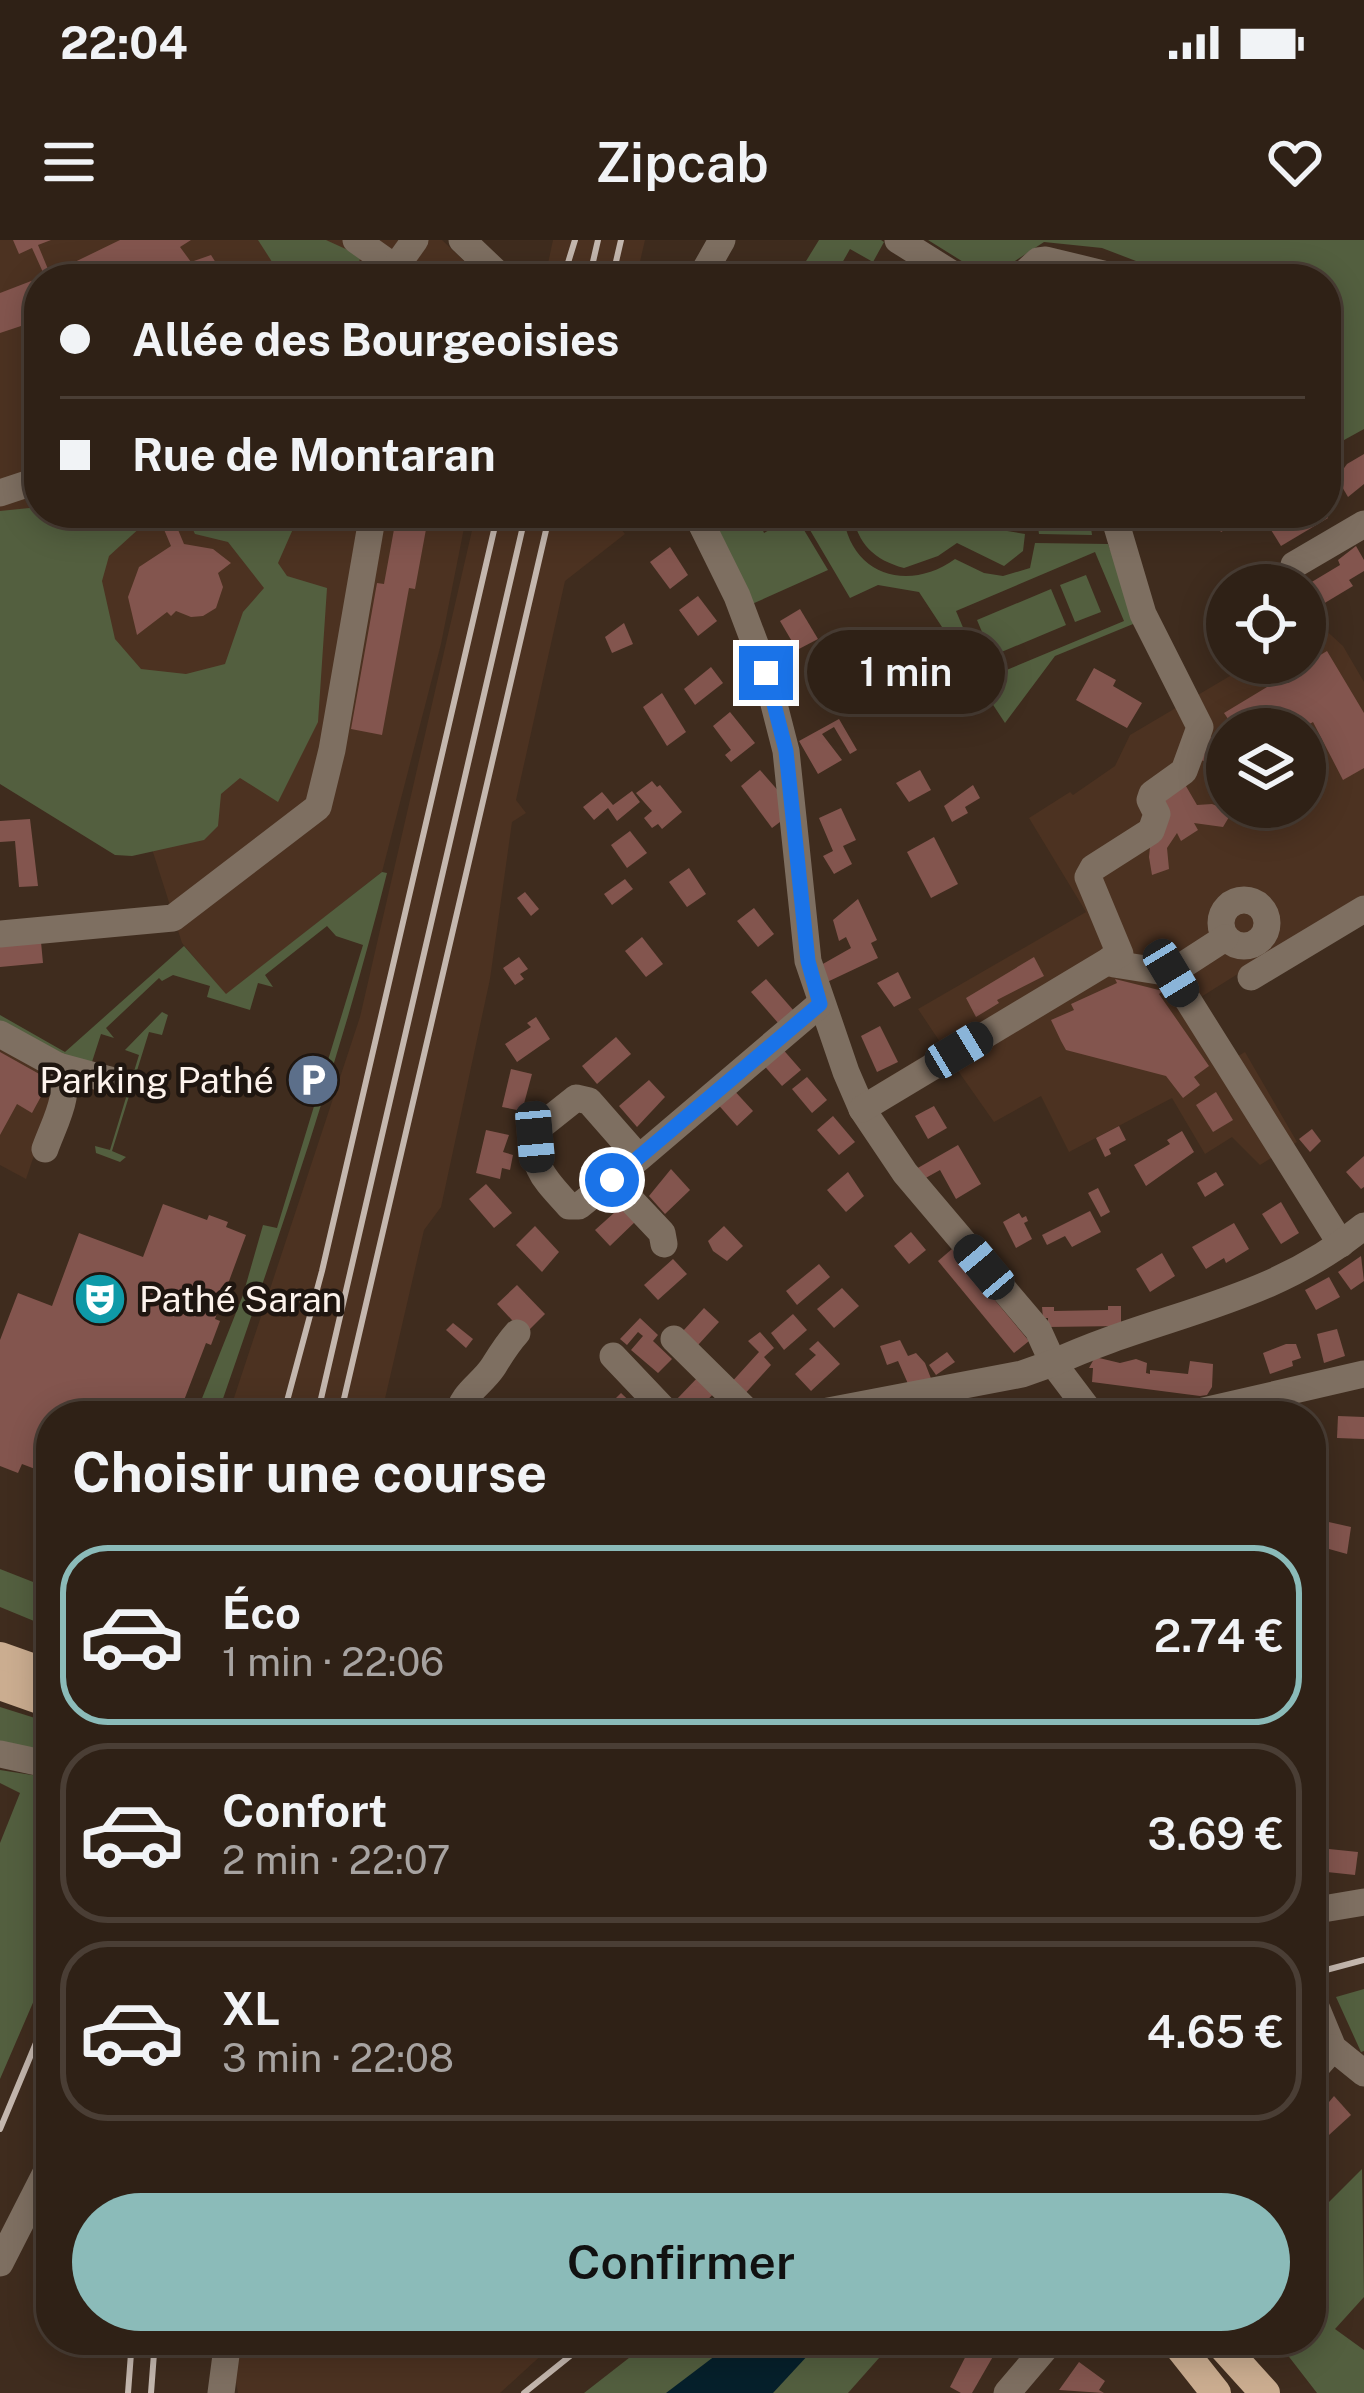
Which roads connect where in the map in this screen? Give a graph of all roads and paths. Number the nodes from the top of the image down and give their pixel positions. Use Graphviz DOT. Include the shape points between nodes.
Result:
graph roads {
  1 [pos="356,240"];
  2 [pos="430,240"];
  3 [pos="462,240"];
  4 [pos="898,240"];
  5 [pos="387,264"];
  6 [pos="411,264"];
  7 [pos="487,264"];
  8 [pos="936,264"];
  9 [pos="1364,524"];
  10 [pos="371,528"];
  11 [pos="703,528"];
  12 [pos="1118,528"];
  13 [pos="1296,564"];
  14 [pos="1364,909"];
  15 [pos="0,934"];
  16 [pos="1225,938"];
  17 [pos="1112,959"];
  18 [pos="1171,973"];
  19 [pos="1251,977"];
  20 [pos="820,1004"];
  21 [pos="0,1034"];
  22 [pos="58,1066"];
  23 [pos="110,1080"];
  24 [pos="862,1109"];
  25 [pos="46,1149"];
  26 [pos="640,1158"];
  27 [pos="612,1180"];
  28 [pos="1364,1226"];
  29 [pos="664,1244"];
  30 [pos="1341,1244"];
  31 [pos="517,1333"];
  32 [pos="674,1339"];
  33 [pos="613,1356"];
  34 [pos="1053,1364"];
  35 [pos="1364,1374"];
  36 [pos="465,1401"];
  37 [pos="656,1401"];
  38 [pos="737,1401"];
  39 [pos="881,1401"];
  40 [pos="1081,1401"];
  41 [pos="1299,1401"];
  42 [pos="0,1657"];
  43 [pos="36,1670"];
  44 [pos="0,1685"];
  45 [pos="36,1698"];
  46 [pos="0,1754"];
  47 [pos="36,1762"];
  48 [pos="1364,1902"];
  49 [pos="1326,1908"];
  50 [pos="1326,2031"];
  51 [pos="1333,2048"];
  52 [pos="1326,2056"];
  53 [pos="1364,2073"];
  54 [pos="36,2192"];
  55 [pos="0,2263"];
  56 [pos="226,2355"];
  57 [pos="1039,2355"];
  58 [pos="1186,2355"];
  59 [pos="1218,2355"];
  60 [pos="1230,2355"];
  61 [pos="221,2393"];
  62 [pos="1007,2393"];
  63 [pos="1216,2393"];
  64 [pos="1247,2393"];
  65 [pos="1264,2393"];
  1 -- 5 [label="street"];
  2 -- 6 [label="street"];
  3 -- 7 [label="street"];
  4 -- 8 [label="street"];
  9 -- 13 [label="street"];
  10 -- 15 [label="street" via="318,807 173,918"];
  11 -- 20 [label="street" via="766,673 786,751 808,961"];
  12 -- 17 [label="street" via="1143,614 1200,727 1181,775 1152,794 1151,832 1088,877 1120,954"];
  14 -- 19 [label="street"];
  16 -- 18 [label="street"];
  17 -- 18 [label="street"];
  17 -- 24 [label="street"];
  18 -- 30 [label="street"];
  20 -- 24 [label="street"];
  20 -- 26 [label="street"];
  21 -- 22 [label="street"];
  22 -- 23 [label="street"];
  22 -- 25 [label="street" via="66,1089"];
  24 -- 34 [label="street" via="905,1173 1037,1330"];
  26 -- 27 [label="street"];
  26 -- 27 [label="street" via="589,1101 575,1098 537,1129 538,1171 569,1206"];
  27 -- 29 [label="street"];
  28 -- 30 [label="street"];
  30 -- 34 [label="street" via="1260,1291"];
  31 -- 36 [label="street"];
  32 -- 38 [label="street"];
  33 -- 37 [label="street"];
  34 -- 39 [label="street"];
  34 -- 40 [label="street"];
  35 -- 41 [label="street"];
  42 -- 43 [label="main road"];
  44 -- 45 [label="main road"];
  46 -- 47 [label="street"];
  48 -- 49 [label="street"];
  50 -- 51 [label="street"];
  51 -- 52 [label="street"];
  51 -- 53 [label="street"];
  54 -- 55 [label="street"];
  56 -- 61 [label="street"];
  57 -- 62 [label="street"];
  58 -- 63 [label="main road"];
  59 -- 64 [label="main road"];
  60 -- 65 [label="main road"];
}
